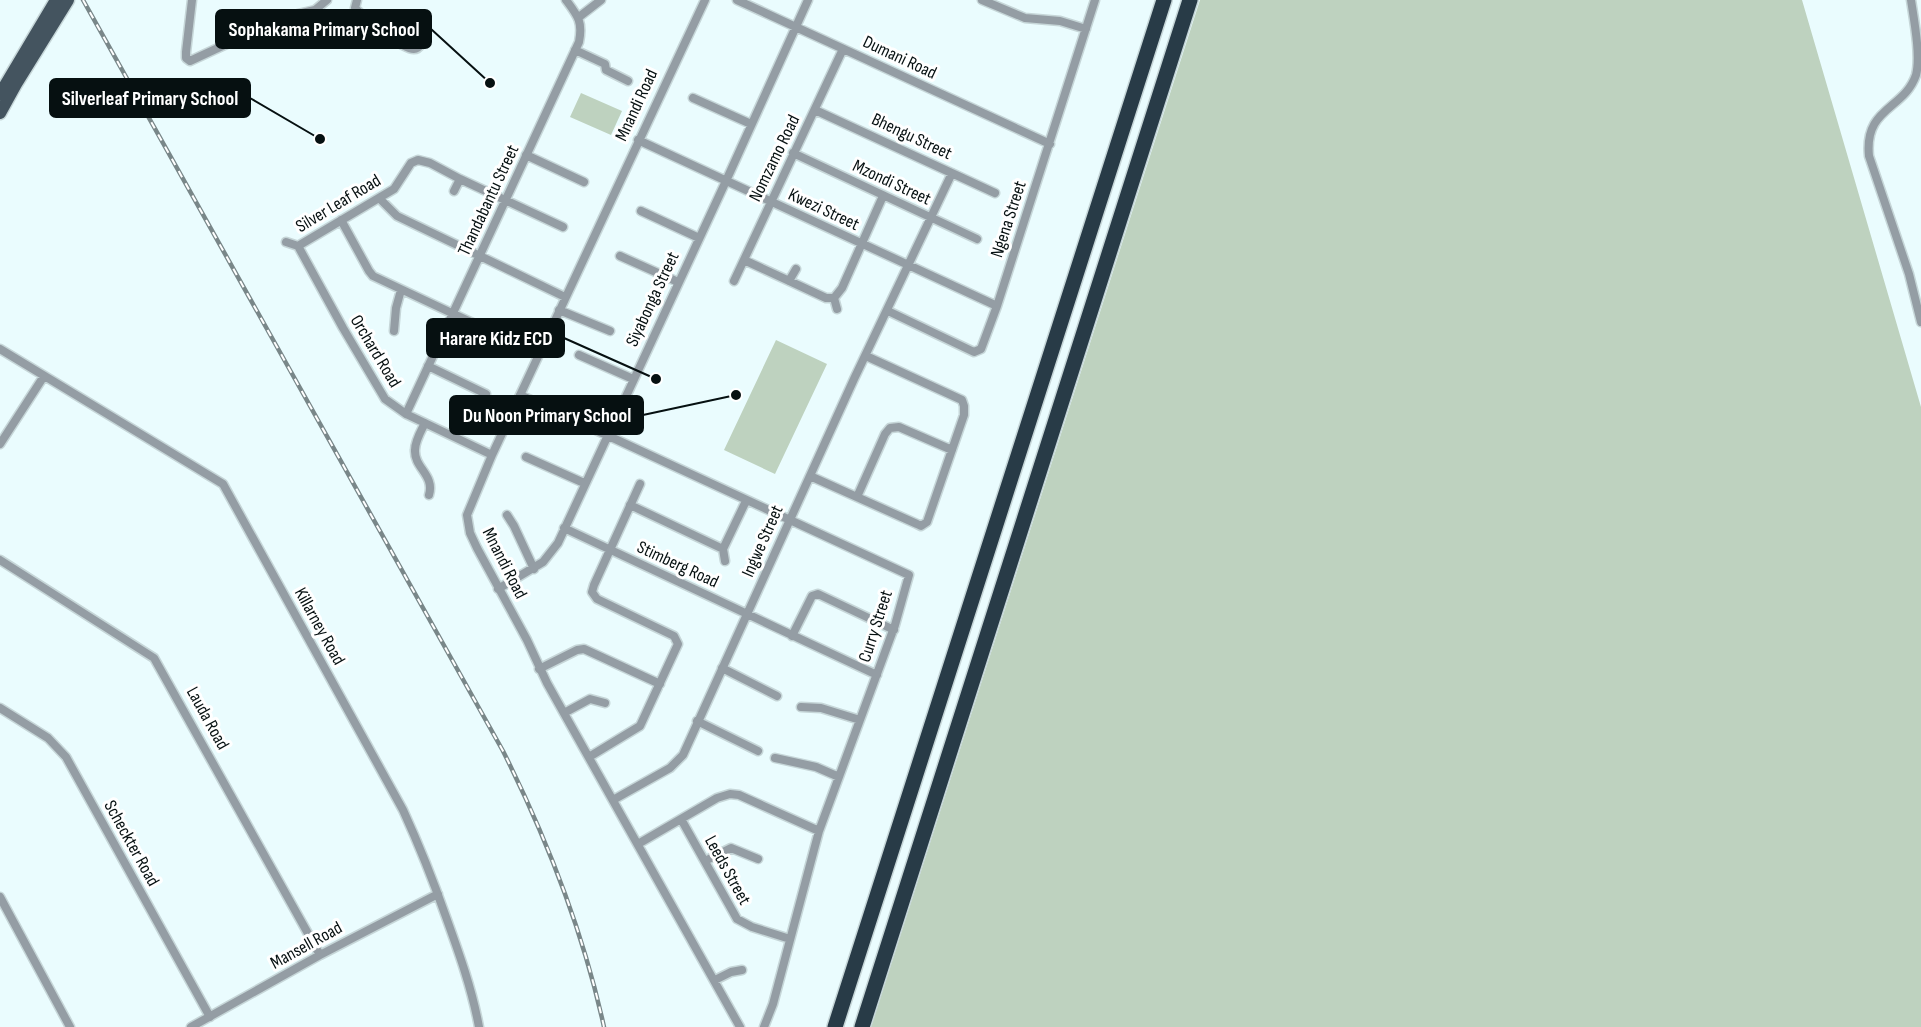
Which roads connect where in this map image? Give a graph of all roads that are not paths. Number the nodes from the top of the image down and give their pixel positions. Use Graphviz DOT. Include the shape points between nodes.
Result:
graph roads {
  1 [pos="68,0"];
  2 [pos="192,0"];
  3 [pos="327,0"];
  4 [pos="357,0"];
  5 [pos="566,0"];
  6 [pos="601,0"];
  7 [pos="705,0"];
  8 [pos="737,0"];
  9 [pos="808,0"];
  10 [pos="982,0"];
  11 [pos="1095,0"];
  12 [pos="1164,0"];
  13 [pos="1190,0"];
  14 [pos="1911,0"];
  15 [pos="55,9"];
  16 [pos="579,17"];
  17 [pos="795,27"];
  18 [pos="1086,29"];
  19 [pos="390,36"];
  20 [pos="843,49"];
  21 [pos="575,50"];
  22 [pos="628,81"];
  23 [pos="0,94"];
  24 [pos="693,98"];
  25 [pos="815,110"];
  26 [pos="0,113"];
  27 [pos="752,124"];
  28 [pos="638,140"];
  29 [pos="1050,144"];
  30 [pos="794,153"];
  31 [pos="526,155"];
  32 [pos="952,173"];
  33 [pos="460,179"];
  34 [pos="726,181"];
  35 [pos="584,182"];
  36 [pos="454,191"];
  37 [pos="995,194"];
  38 [pos="883,196"];
  39 [pos="380,199"];
  40 [pos="506,200"];
  41 [pos="770,202"];
  42 [pos="641,211"];
  43 [pos="931,219"];
  44 [pos="341,220"];
  45 [pos="563,227"];
  46 [pos="699,238"];
  47 [pos="977,239"];
  48 [pos="286,242"];
  49 [pos="862,244"];
  50 [pos="298,246"];
  51 [pos="480,256"];
  52 [pos="620,256"];
  53 [pos="744,260"];
  54 [pos="909,266"];
  55 [pos="796,270"];
  56 [pos="734,281"];
  57 [pos="789,281"];
  58 [pos="678,282"];
  59 [pos="401,290"];
  60 [pos="565,297"];
  61 [pos="834,298"];
  62 [pos="997,306"];
  63 [pos="837,309"];
  64 [pos="560,310"];
  65 [pos="888,311"];
  66 [pos="454,313"];
  67 [pos="1921,322"];
  68 [pos="394,331"];
  69 [pos="610,331"];
  70 [pos="511,341"];
  71 [pos="0,349"];
  72 [pos="579,355"];
  73 [pos="866,356"];
  74 [pos="428,366"];
  75 [pos="44,376"];
  76 [pos="633,379"];
  77 [pos="486,394"];
  78 [pos="520,395"];
  79 [pos="406,414"];
  80 [pos="425,423"];
  81 [pos="606,436"];
  82 [pos="0,444"];
  83 [pos="952,450"];
  84 [pos="492,454"];
  85 [pos="526,457"];
  86 [pos="810,476"];
  87 [pos="584,483"];
  88 [pos="639,484"];
  89 [pos="429,495"];
  90 [pos="857,497"];
  91 [pos="746,501"];
  92 [pos="630,505"];
  93 [pos="507,516"];
  94 [pos="790,521"];
  95 [pos="564,528"];
  96 [pos="723,549"];
  97 [pos="609,551"];
  98 [pos="0,560"];
  99 [pos="725,561"];
  100 [pos="534,569"];
  101 [pos="498,589"];
  102 [pos="748,614"];
  103 [pos="894,630"];
  104 [pos="792,636"];
  105 [pos="722,668"];
  106 [pos="539,669"];
  107 [pos="877,675"];
  108 [pos="660,684"];
  109 [pos="777,696"];
  110 [pos="605,703"];
  111 [pos="801,707"];
  112 [pos="0,708"];
  113 [pos="564,713"];
  114 [pos="860,720"];
  115 [pos="697,722"];
  116 [pos="758,751"];
  117 [pos="589,757"];
  118 [pos="775,758"];
  119 [pos="839,777"];
  120 [pos="613,800"];
  121 [pos="681,819"];
  122 [pos="819,831"];
  123 [pos="638,844"];
  124 [pos="758,859"];
  125 [pos="705,861"];
  126 [pos="438,894"];
  127 [pos="0,897"];
  128 [pos="790,939"];
  129 [pos="320,955"];
  130 [pos="742,970"];
  131 [pos="715,981"];
  132 [pos="210,1017"];
  133 [pos="70,1027"];
  134 [pos="191,1027"];
  135 [pos="479,1027"];
  136 [pos="740,1027"];
  137 [pos="764,1027"];
  138 [pos="835,1027"];
  139 [pos="862,1027"];
  1 -- 15 [label="main road"];
  2 -- 3 [label="street" via="186,52 190,61 285,17 313,10"];
  4 -- 19 [label="street" via="354,6 358,11"];
  5 -- 16 [label="street"];
  6 -- 16 [label="street"];
  7 -- 28 [label="street, Mnandi Road"];
  8 -- 17 [label="street, Dumani Road"];
  9 -- 17 [label="street, Siyabonga Street"];
  10 -- 18 [label="street" via="1025,18 1060,21"];
  11 -- 18 [label="street, Ngena Street"];
  12 -- 138 [label="highway"];
  13 -- 139 [label="highway"];
  14 -- 67 [label="street" via="1917,71 1905,92 1878,117 1868,141 1869,156"];
  15 -- 23 [label="main road"];
  15 -- 26 [label="main road"];
  16 -- 21 [label="street, Thandabantu Street" via="581,31"];
  17 -- 20 [label="street, Dumani Road"];
  17 -- 27 [label="street, Siyabonga Street"];
  18 -- 29 [label="street, Ngena Street"];
  20 -- 25 [label="street, Nomzamo Road"];
  20 -- 29 [label="street, Dumani Road"];
  21 -- 22 [label="street" via="605,64 606,70"];
  21 -- 31 [label="street, Thandabantu Street"];
  24 -- 27 [label="street"];
  25 -- 30 [label="street, Nomzamo Road"];
  25 -- 32 [label="street, Bhengu Street"];
  27 -- 34 [label="street, Siyabonga Street"];
  28 -- 34 [label="street, Kwezi Street"];
  28 -- 60 [label="street, Mnandi Road"];
  29 -- 62 [label="street, Ngena Street"];
  30 -- 38 [label="street, Mzondi Street"];
  30 -- 41 [label="street, Nomzamo Road"];
  31 -- 35 [label="street"];
  31 -- 40 [label="street, Thandabantu Street"];
  32 -- 37 [label="street, Bhengu Street"];
  32 -- 43 [label="street, Ingwe Street"];
  33 -- 36 [label="street"];
  33 -- 39 [label="street, Silver Leaf Road" via="418,160 411,163 394,189"];
  33 -- 40 [label="street, Silver Leaf Road"];
  34 -- 41 [label="street, Kwezi Street"];
  34 -- 46 [label="street, Siyabonga Street"];
  38 -- 43 [label="street, Mzondi Street"];
  38 -- 49 [label="street"];
  39 -- 44 [label="street, Silver Leaf Road"];
  39 -- 51 [label="street" via="397,216"];
  40 -- 45 [label="street, Silver Leaf Road"];
  40 -- 51 [label="street, Thandabantu Street"];
  41 -- 49 [label="street, Kwezi Street"];
  41 -- 53 [label="street, Nomzamo Road"];
  42 -- 46 [label="street"];
  43 -- 47 [label="street, Mzondi Street"];
  43 -- 54 [label="street, Ingwe Street"];
  44 -- 50 [label="street, Silver Leaf Road"];
  44 -- 59 [label="street" via="371,273"];
  46 -- 58 [label="street, Siyabonga Street"];
  48 -- 50 [label="street, Silver Leaf Road"];
  49 -- 54 [label="street, Kwezi Street"];
  49 -- 61 [label="street"];
  50 -- 79 [label="street, Orchard Road" via="381,394"];
  51 -- 60 [label="street"];
  51 -- 66 [label="street, Thandabantu Street"];
  52 -- 58 [label="street"];
  53 -- 56 [label="street, Nomzamo Road"];
  53 -- 57 [label="street"];
  54 -- 62 [label="street, Kwezi Street"];
  54 -- 65 [label="street, Ingwe Street"];
  55 -- 57 [label="street"];
  57 -- 61 [label="street"];
  58 -- 76 [label="street, Siyabonga Street"];
  59 -- 66 [label="street"];
  59 -- 68 [label="street"];
  60 -- 64 [label="street, Mnandi Road"];
  61 -- 63 [label="street"];
  62 -- 65 [label="street, Ngena Street" via="985,342 981,350 974,352"];
  64 -- 69 [label="street"];
  64 -- 78 [label="street, Mnandi Road"];
  65 -- 73 [label="street, Ingwe Street"];
  66 -- 70 [label="street"];
  66 -- 74 [label="street, Thandabantu Street"];
  71 -- 75 [label="street, Killarney Road"];
  72 -- 76 [label="street"];
  73 -- 83 [label="street" via="962,400 965,411"];
  73 -- 86 [label="street, Ingwe Street"];
  74 -- 77 [label="street"];
  74 -- 79 [label="street, Thandabantu Street"];
  75 -- 82 [label="street"];
  75 -- 126 [label="street, Killarney Road" via="223,484 403,810"];
  76 -- 81 [label="street, Siyabonga Street"];
  78 -- 81 [label="street, Curry Street"];
  78 -- 84 [label="street, Mnandi Road"];
  79 -- 80 [label="street, Orchard Road"];
  80 -- 84 [label="street, Orchard Road"];
  80 -- 89 [label="street" via="414,452 431,484"];
  81 -- 87 [label="street, Siyabonga Street"];
  81 -- 91 [label="street, Curry Street"];
  83 -- 90 [label="street" via="899,427 890,428"];
  83 -- 90 [label="street" via="925,525 917,525"];
  84 -- 101 [label="street, Mnandi Road" via="467,515 470,533"];
  85 -- 87 [label="street"];
  86 -- 90 [label="street"];
  86 -- 94 [label="street, Ingwe Street"];
  87 -- 95 [label="street, Siyabonga Street"];
  88 -- 92 [label="street"];
  91 -- 94 [label="street, Curry Street"];
  91 -- 96 [label="street"];
  92 -- 96 [label="street"];
  92 -- 97 [label="street"];
  93 -- 100 [label="street"];
  94 -- 102 [label="street, Ingwe Street"];
  94 -- 103 [label="street, Curry Street" via="909,575"];
  95 -- 97 [label="street, Stimberg Road"];
  95 -- 100 [label="street, Siyabonga Street" via="551,554"];
  96 -- 99 [label="street"];
  97 -- 102 [label="street, Stimberg Road"];
  97 -- 108 [label="street" via="594,585 594,596 677,638"];
  98 -- 129 [label="street, Lauda Road" via="154,658"];
  100 -- 101 [label="street, Siyabonga Street"];
  101 -- 106 [label="street, Mnandi Road"];
  102 -- 104 [label="street, Stimberg Road"];
  102 -- 105 [label="street, Ingwe Street"];
  103 -- 104 [label="street" via="818,594 812,596"];
  103 -- 107 [label="street, Curry Street"];
  104 -- 107 [label="street, Stimberg Road"];
  105 -- 109 [label="street"];
  105 -- 115 [label="street, Ingwe Street"];
  106 -- 108 [label="street" via="584,649"];
  106 -- 113 [label="street, Mnandi Road"];
  107 -- 114 [label="street, Curry Street"];
  108 -- 117 [label="street" via="638,728"];
  110 -- 113 [label="street" via="590,699"];
  111 -- 114 [label="street" via="821,708"];
  112 -- 132 [label="street, Scheckter Road" via="48,738 66,757"];
  113 -- 117 [label="street, Mnandi Road"];
  114 -- 119 [label="street, Curry Street"];
  115 -- 116 [label="street"];
  115 -- 120 [label="street, Ingwe Street" via="676,764"];
  117 -- 120 [label="street, Mnandi Road"];
  118 -- 119 [label="street" via="816,767"];
  119 -- 122 [label="street, Curry Street"];
  120 -- 123 [label="street, Mnandi Road"];
  121 -- 122 [label="street" via="730,794"];
  121 -- 123 [label="street"];
  121 -- 125 [label="street, Leeds Street"];
  122 -- 128 [label="street, Curry Street"];
  123 -- 131 [label="street, Mnandi Road"];
  124 -- 125 [label="street" via="731,848"];
  125 -- 128 [label="street, Leeds Street" via="736,919"];
  126 -- 129 [label="street, Mansell Road"];
  126 -- 135 [label="street, Killarney Road" via="468,981"];
  127 -- 133 [label="street"];
  128 -- 137 [label="street, Curry Street"];
  129 -- 132 [label="street, Mansell Road"];
  130 -- 131 [label="street"];
  131 -- 136 [label="street, Mnandi Road"];
  132 -- 134 [label="street, Mansell Road"];
}
